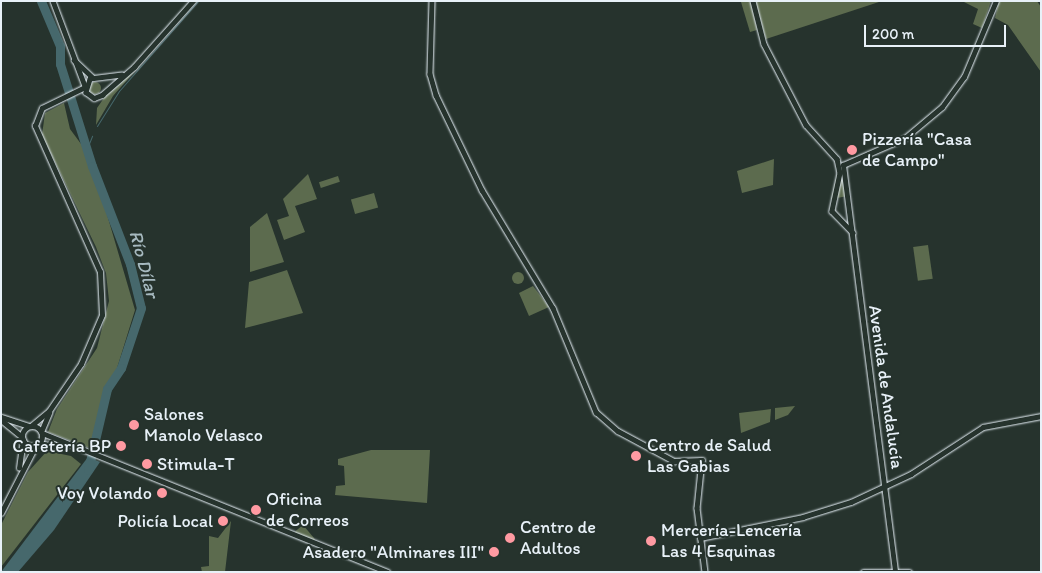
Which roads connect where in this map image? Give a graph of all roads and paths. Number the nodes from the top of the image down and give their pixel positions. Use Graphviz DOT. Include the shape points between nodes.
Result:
graph roads {
  1 [pos="53,1"];
  2 [pos="193,1"];
  3 [pos="432,1"];
  4 [pos="753,1"];
  5 [pos="996,1"];
  6 [pos="69,53"];
  7 [pos="122,75"];
  8 [pos="94,78"];
  9 [pos="100,79"];
  10 [pos="85,86"];
  11 [pos="105,91"];
  12 [pos="76,94"];
  13 [pos="87,94"];
  14 [pos="853,232"];
  15 [pos="49,411"];
  16 [pos="1041,416"];
  17 [pos="1,418"];
  18 [pos="30,426"];
  19 [pos="42,432"];
  20 [pos="22,439"];
  21 [pos="37,444"];
  22 [pos="79,450"];
  23 [pos="19,472"];
  24 [pos="885,486"];
  25 [pos="1,513"];
  26 [pos="700,538"];
  27 [pos="895,570"];
  28 [pos="387,572"];
  29 [pos="705,572"];
  30 [pos="863,572"];
  31 [pos="908,572"];
  1 -- 6 [label="street"];
  2 -- 7 [label="street"];
  3 -- 26 [label="street" via="432,84 482,190 553,308 596,412 604,422 681,463 702,460"];
  4 -- 14 [label="street" via="764,44 806,125 836,158 840,173 832,211"];
  5 -- 14 [label="street, Avenida de Andalucía" via="964,77 942,107 905,138 844,165"];
  6 -- 8 [label="street"];
  6 -- 10 [label="street"];
  7 -- 9 [label="street"];
  7 -- 11 [label="street"];
  8 -- 9 [label="street"];
  8 -- 10 [label="street"];
  9 -- 11 [label="street"];
  10 -- 12 [label="street"];
  10 -- 13 [label="street"];
  11 -- 13 [label="street" via="97,98"];
  12 -- 13 [label="street"];
  12 -- 15 [label="street" via="57,100 38,114 37,136 91,247 104,303 90,348"];
  14 -- 24 [label="street, Avenida de Andalucía"];
  15 -- 18 [label="street"];
  15 -- 19 [label="street"];
  16 -- 24 [label="street" via="983,427"];
  17 -- 18 [label="main road"];
  17 -- 20 [label="main road"];
  18 -- 19 [label="main road"];
  18 -- 20 [label="main road"];
  19 -- 21 [label="main road"];
  19 -- 22 [label="main road"];
  20 -- 21 [label="main road"];
  20 -- 23 [label="street"];
  21 -- 22 [label="main road"];
  21 -- 23 [label="street"];
  22 -- 28 [label="main road"];
  23 -- 25 [label="street"];
  24 -- 26 [label="street" via="804,517"];
  24 -- 27 [label="street, Avenida de Andalucía"];
  26 -- 29 [label="street"];
  27 -- 30 [label="main road"];
  27 -- 31 [label="main road"];
}
